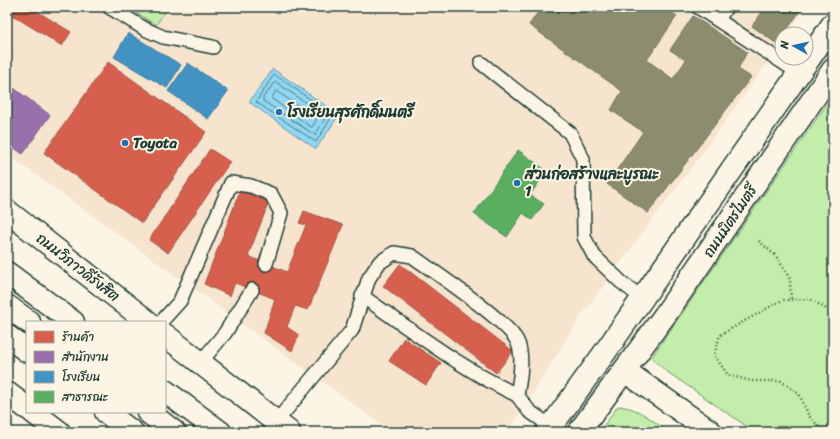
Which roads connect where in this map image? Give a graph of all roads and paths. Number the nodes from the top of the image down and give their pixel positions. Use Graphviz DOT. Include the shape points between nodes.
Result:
graph roads {
  1 [pos="109,7"];
  2 [pos="698,7"];
  3 [pos="726,7"];
  4 [pos="718,20"];
  5 [pos="833,24"];
  6 [pos="213,47"];
  7 [pos="481,63"];
  8 [pos="833,70"];
  9 [pos="799,73"];
  10 [pos="7,211"];
  11 [pos="759,241"];
  12 [pos="266,264"];
  13 [pos="7,273"];
  14 [pos="252,290"];
  15 [pos="362,296"];
  16 [pos="642,298"];
  17 [pos="791,300"];
  18 [pos="7,306"];
  19 [pos="833,313"];
  20 [pos="28,321"];
  21 [pos="72,321"];
  22 [pos="147,321"];
  23 [pos="162,321"];
  24 [pos="7,336"];
  25 [pos="166,336"];
  26 [pos="26,350"];
  27 [pos="604,355"];
  28 [pos="200,363"];
  29 [pos="625,371"];
  30 [pos="166,392"];
  31 [pos="7,393"];
  32 [pos="517,395"];
  33 [pos="26,407"];
  34 [pos="34,413"];
  35 [pos="107,413"];
  36 [pos="149,413"];
  37 [pos="282,427"];
  38 [pos="550,429"];
  39 [pos="59,432"];
  40 [pos="132,432"];
  41 [pos="174,432"];
  42 [pos="220,432"];
  43 [pos="578,432"];
  44 [pos="711,432"];
  45 [pos="824,432"];
  1 -- 6 [label="lane" via="163,37"];
  2 -- 4 [label="lane"];
  3 -- 4 [label="lane"];
  4 -- 9 [label="lane"];
  5 -- 9 [label="main road"];
  7 -- 16 [label="lane" via="570,133 583,159 584,237 594,256"];
  8 -- 29 [label="main road, ถนนมิตรไมตรี"];
  9 -- 16 [label="main road"];
  10 -- 22 [label="main road, ถนนวิภาวดีรังสิต"];
  11 -- 17 [label="path" via="776,256 790,279"];
  12 -- 23 [label="lane" via="281,214 271,194 251,186 232,183 180,301"];
  13 -- 21 [label="main road"];
  14 -- 28 [label="lane" via="226,334"];
  15 -- 32 [label="lane" via="495,385"];
  15 -- 32 [label="lane" via="369,278 379,263 394,253 412,256 501,323 517,341 521,370"];
  15 -- 37 [label="lane" via="352,330"];
  16 -- 27 [label="main road"];
  17 -- 19 [label="path" via="810,299"];
  17 -- 45 [label="path" via="782,300 720,335 714,355 728,375 751,381 781,381 799,394 809,416"];
  18 -- 20 [label="main road"];
  24 -- 26 [label="main road"];
  25 -- 28 [label="main road"];
  27 -- 29 [label="main road"];
  27 -- 38 [label="main road"];
  28 -- 37 [label="main road"];
  29 -- 43 [label="main road, ถนนมิตรไมตรี"];
  29 -- 44 [label="main road"];
  30 -- 42 [label="main road"];
  31 -- 33 [label="main road"];
  32 -- 38 [label="lane" via="529,411"];
  34 -- 39 [label="main road"];
  35 -- 40 [label="main road"];
  36 -- 41 [label="main road"];
}
